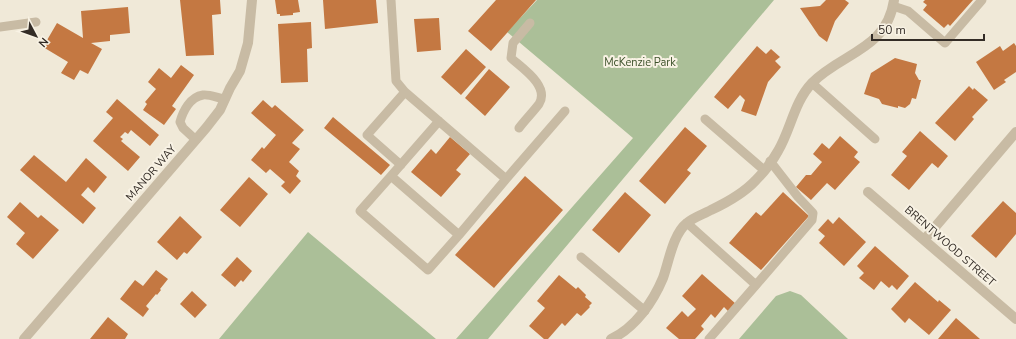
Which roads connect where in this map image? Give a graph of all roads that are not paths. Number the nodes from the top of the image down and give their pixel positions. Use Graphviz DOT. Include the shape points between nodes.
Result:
graph roads {
  1 [pos="252,0"];
  2 [pos="391,0"];
  3 [pos="982,0"];
  4 [pos="893,3"];
  5 [pos="36,22"];
  6 [pos="530,23"];
  7 [pos="0,27"];
  8 [pos="812,83"];
  9 [pos="405,92"];
  10 [pos="225,99"];
  11 [pos="565,111"];
  12 [pos="705,119"];
  13 [pos="439,122"];
  14 [pos="518,128"];
  15 [pos="1016,132"];
  16 [pos="875,139"];
  17 [pos="196,140"];
  18 [pos="770,161"];
  19 [pos="401,165"];
  20 [pos="764,170"];
  21 [pos="391,176"];
  22 [pos="506,179"];
  23 [pos="868,192"];
  24 [pos="687,223"];
  25 [pos="459,235"];
  26 [pos="924,240"];
  27 [pos="581,257"];
  28 [pos="756,285"];
  29 [pos="645,310"];
  30 [pos="1016,319"];
  31 [pos="24,339"];
  32 [pos="611,339"];
  33 [pos="709,339"];
  1 -- 10 [label="street, MANOR WAY" via="248,43 240,71"];
  2 -- 9 [label="lane" via="396,81"];
  3 -- 4 [label="lane" via="945,43 908,11"];
  4 -- 8 [label="street" via="886,25 873,41 834,65"];
  5 -- 7 [label="lane"];
  6 -- 14 [label="lane" via="513,43 511,58 532,76 542,96"];
  8 -- 16 [label="lane"];
  8 -- 18 [label="street" via="801,97 778,151"];
  9 -- 13 [label="lane"];
  9 -- 19 [label="lane" via="367,135"];
  10 -- 17 [label="street, MANOR WAY" via="220,110"];
  10 -- 17 [label="lane" via="204,95 187,105 180,122"];
  11 -- 22 [label="lane"];
  12 -- 20 [label="lane"];
  13 -- 19 [label="lane"];
  13 -- 22 [label="lane"];
  15 -- 26 [label="street"];
  17 -- 31 [label="street, MANOR WAY"];
  18 -- 20 [label="street"];
  18 -- 28 [label="lane" via="813,213 812,220"];
  19 -- 21 [label="lane"];
  20 -- 24 [label="street" via="742,193"];
  21 -- 25 [label="lane"];
  21 -- 25 [label="lane" via="360,211 428,270"];
  22 -- 25 [label="lane"];
  23 -- 26 [label="street, BRENTWOOD STREET"];
  24 -- 28 [label="lane"];
  24 -- 29 [label="street" via="680,231 662,278"];
  26 -- 30 [label="street, BRENTWOOD STREET"];
  27 -- 29 [label="lane"];
  28 -- 33 [label="lane"];
  29 -- 32 [label="street" via="625,331"];
}
